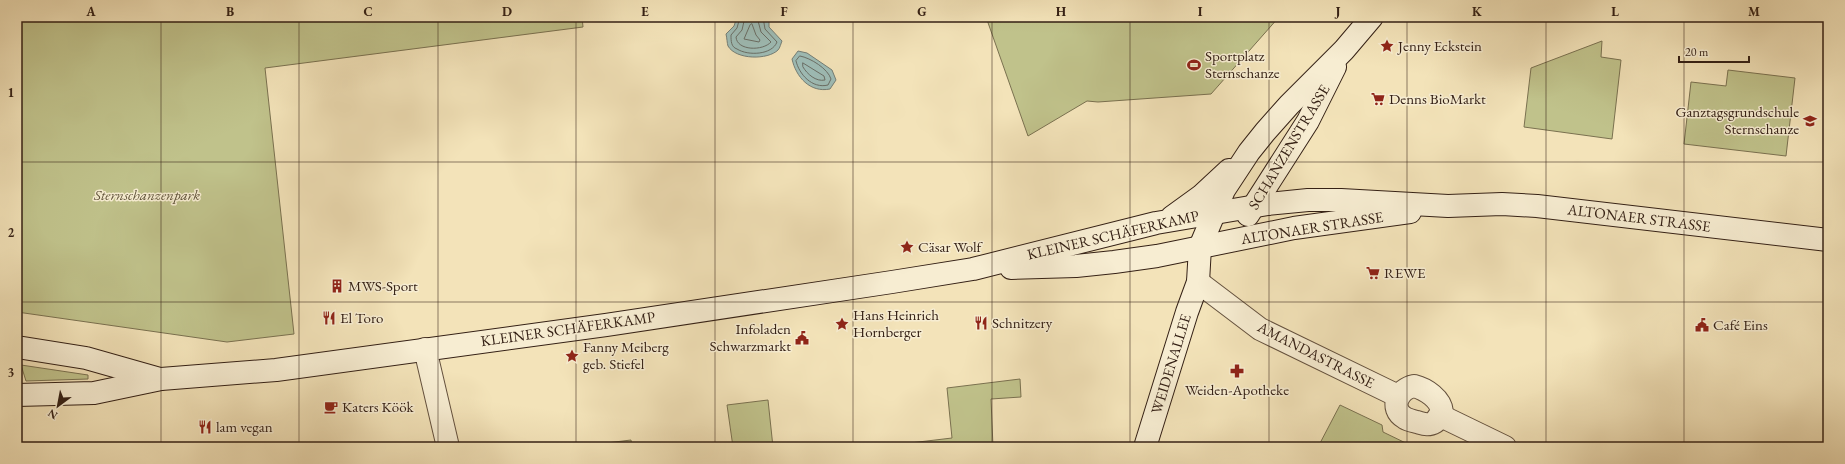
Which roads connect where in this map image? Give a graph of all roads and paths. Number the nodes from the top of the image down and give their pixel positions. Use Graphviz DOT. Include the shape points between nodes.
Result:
graph roads {
  1 [pos="1372,17"];
  2 [pos="1344,50"];
  3 [pos="1249,152"];
  4 [pos="1448,206"];
  5 [pos="1254,207"];
  6 [pos="1214,212"];
  7 [pos="1166,221"];
  8 [pos="1828,240"];
  9 [pos="1230,241"];
  10 [pos="1200,247"];
  11 [pos="973,269"];
  12 [pos="1198,282"];
  13 [pos="17,347"];
  14 [pos="425,349"];
  15 [pos="161,379"];
  16 [pos="17,395"];
  17 [pos="448,447"];
  18 [pos="1145,447"];
  19 [pos="1505,447"];
  1 -- 2 [label="main road, SCHANZENSTRASSE"];
  2 -- 3 [label="main road, SCHANZENSTRASSE" via="1289,105"];
  2 -- 5 [label="main road, SCHANZENSTRASSE" via="1308,120"];
  3 -- 6 [label="main road, SCHANZENSTRASSE" via="1224,190"];
  3 -- 7 [label="main road" via="1201,196"];
  4 -- 5 [label="main road, ALTONAER STRASSE" via="1341,200 1295,201"];
  4 -- 8 [label="main road, ALTONAER STRASSE" via="1537,206"];
  4 -- 9 [label="main road, ALTONAER STRASSE" via="1294,228"];
  5 -- 6 [label="main road, KLEINER SCHÄFERKAMP"];
  5 -- 9 [label="main road, SCHANZENSTRASSE"];
  6 -- 7 [label="main road, KLEINER SCHÄFERKAMP"];
  6 -- 10 [label="main road, WEIDENALLEE"];
  7 -- 11 [label="main road, KLEINER SCHÄFERKAMP"];
  9 -- 10 [label="main road, ALTONAER STRASSE"];
  9 -- 12 [label="main road, WEIDENALLEE"];
  10 -- 11 [label="main road, KLEINER SCHÄFERKAMP" via="1158,256 1076,266"];
  10 -- 12 [label="main road, WEIDENALLEE"];
  11 -- 14 [label="main road, KLEINER SCHÄFERKAMP" via="606,325"];
  12 -- 18 [label="main road, WEIDENALLEE"];
  12 -- 19 [label="main road, AMANDASTRASSE" via="1260,329 1398,396 1408,387 1420,387 1439,402 1442,408 1440,416"];
  13 -- 15 [label="main road, KLEINER SCHÄFERKAMP" via="86,358"];
  14 -- 15 [label="main road, KLEINER SCHÄFERKAMP" via="276,370"];
  14 -- 17 [label="main road"];
  15 -- 16 [label="main road, KLEINER SCHÄFERKAMP" via="94,393"];
}
